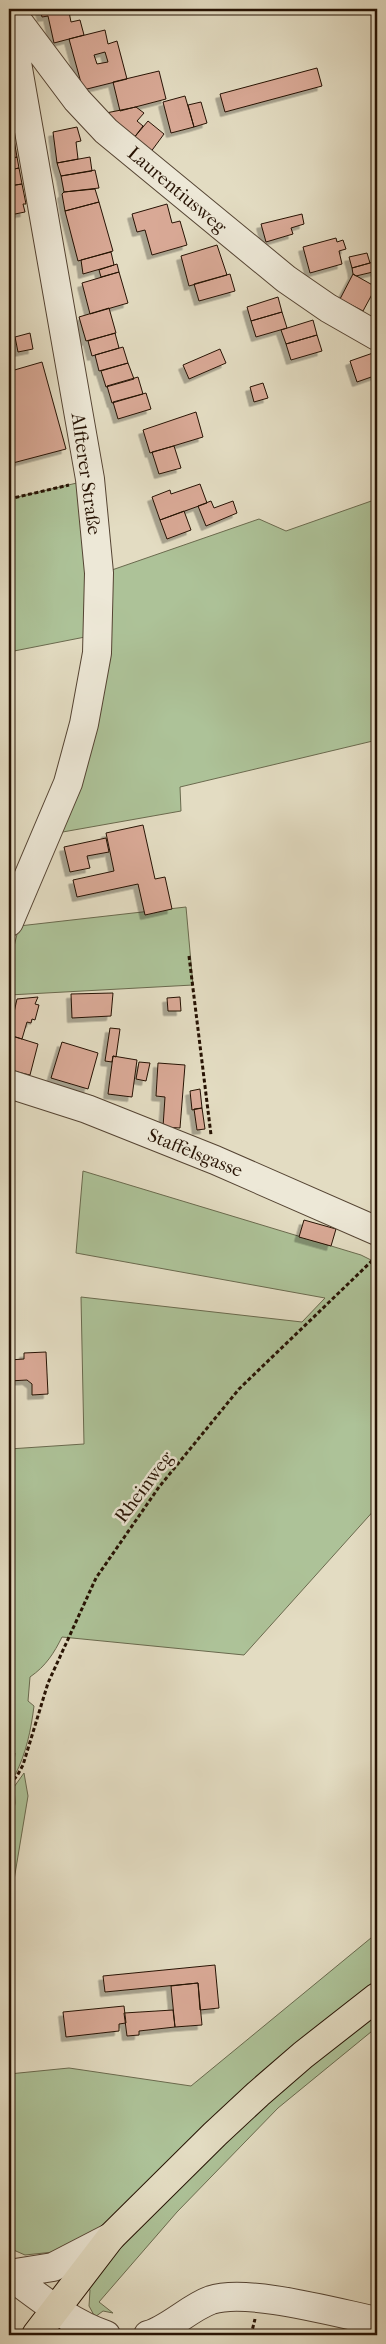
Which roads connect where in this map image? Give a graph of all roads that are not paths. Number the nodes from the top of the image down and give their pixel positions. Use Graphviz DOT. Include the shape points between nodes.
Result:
graph roads {
  1 [pos="9,9"];
  2 [pos="9,17"];
  3 [pos="377,336"];
  4 [pos="9,922"];
  5 [pos="9,1084"];
  6 [pos="377,1231"];
  7 [pos="377,1997"];
  8 [pos="110,2237"];
  9 [pos="9,2274"];
  10 [pos="56,2308"];
  11 [pos="377,2322"];
  12 [pos="36,2335"];
  13 [pos="106,2335"];
  14 [pos="148,2335"];
  1 -- 3 [label="street, Laurentiusweg" via="77,100 106,131 286,279"];
  2 -- 4 [label="street, Alfterer Straße" via="90,479 99,576 97,652 84,724 68,783"];
  5 -- 6 [label="street, Staffelsgasse" via="87,1109 215,1160"];
  7 -- 8 [label="main road" via="258,2094"];
  8 -- 9 [label="street" via="53,2267"];
  8 -- 10 [label="main road"];
  9 -- 10 [label="street"];
  10 -- 12 [label="main road"];
  10 -- 13 [label="street"];
  11 -- 14 [label="street" via="259,2298 234,2296 212,2300"];
}
